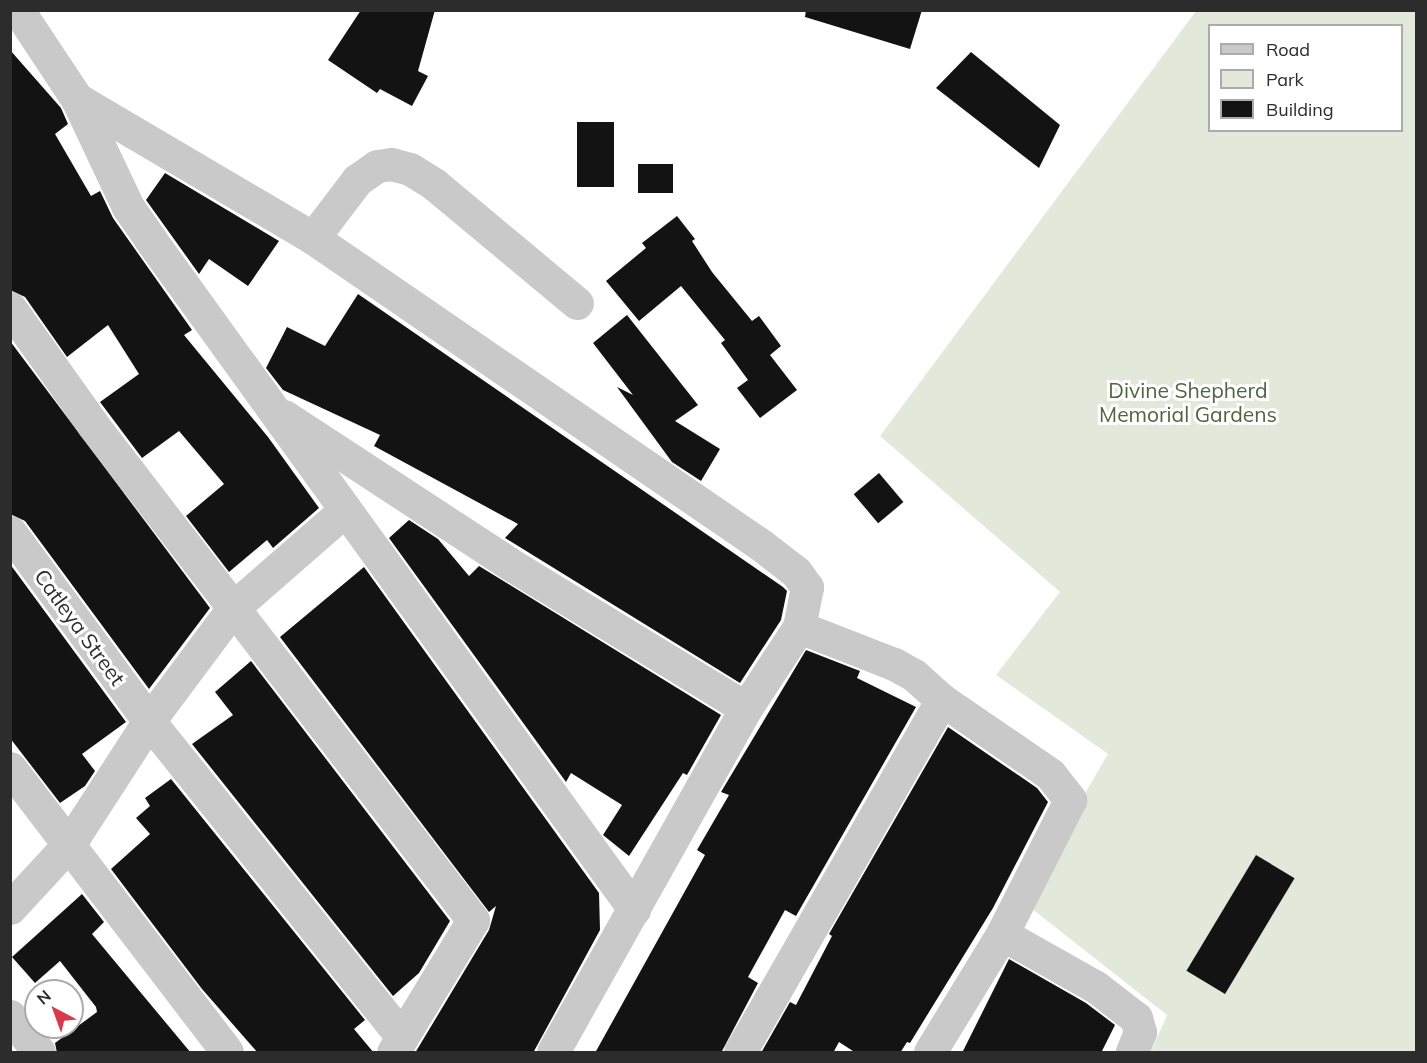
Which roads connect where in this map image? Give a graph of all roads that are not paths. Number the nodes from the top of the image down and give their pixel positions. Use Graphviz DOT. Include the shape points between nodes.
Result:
graph roads {
  1 [pos="18,10"];
  2 [pos="77,99"];
  3 [pos="313,238"];
  4 [pos="578,303"];
  5 [pos="10,308"];
  6 [pos="266,404"];
  7 [pos="344,511"];
  8 [pos="10,532"];
  9 [pos="234,607"];
  10 [pos="799,627"];
  11 [pos="942,700"];
  12 [pos="746,708"];
  13 [pos="149,721"];
  14 [pos="10,768"];
  15 [pos="70,843"];
  16 [pos="10,908"];
  17 [pos="634,909"];
  18 [pos="1002,934"];
  19 [pos="10,1016"];
  20 [pos="398,1045"];
  21 [pos="39,1053"];
  22 [pos="226,1053"];
  23 [pos="553,1053"];
  24 [pos="740,1053"];
  25 [pos="930,1053"];
  26 [pos="1132,1053"];
  1 -- 2 [label="street"];
  2 -- 3 [label="street"];
  2 -- 6 [label="street" via="129,207"];
  3 -- 4 [label="street" via="357,180 377,166 391,164 410,169 434,184"];
  3 -- 10 [label="street" via="796,572 807,587"];
  5 -- 9 [label="street" via="93,425"];
  6 -- 7 [label="street"];
  6 -- 12 [label="street" via="510,564"];
  7 -- 9 [label="street"];
  7 -- 17 [label="street"];
  8 -- 13 [label="street, Catleya Street"];
  9 -- 13 [label="street"];
  9 -- 20 [label="street" via="473,920"];
  10 -- 11 [label="street" via="894,664"];
  10 -- 12 [label="street"];
  11 -- 18 [label="street" via="1050,774 1070,800"];
  11 -- 24 [label="street"];
  12 -- 17 [label="street"];
  13 -- 15 [label="street"];
  13 -- 20 [label="street, Catleya Street"];
  14 -- 15 [label="street"];
  15 -- 16 [label="street"];
  15 -- 22 [label="street"];
  17 -- 23 [label="street"];
  18 -- 25 [label="street"];
  18 -- 26 [label="street" via="1096,987 1136,1018 1140,1032"];
  19 -- 21 [label="street"];
}
